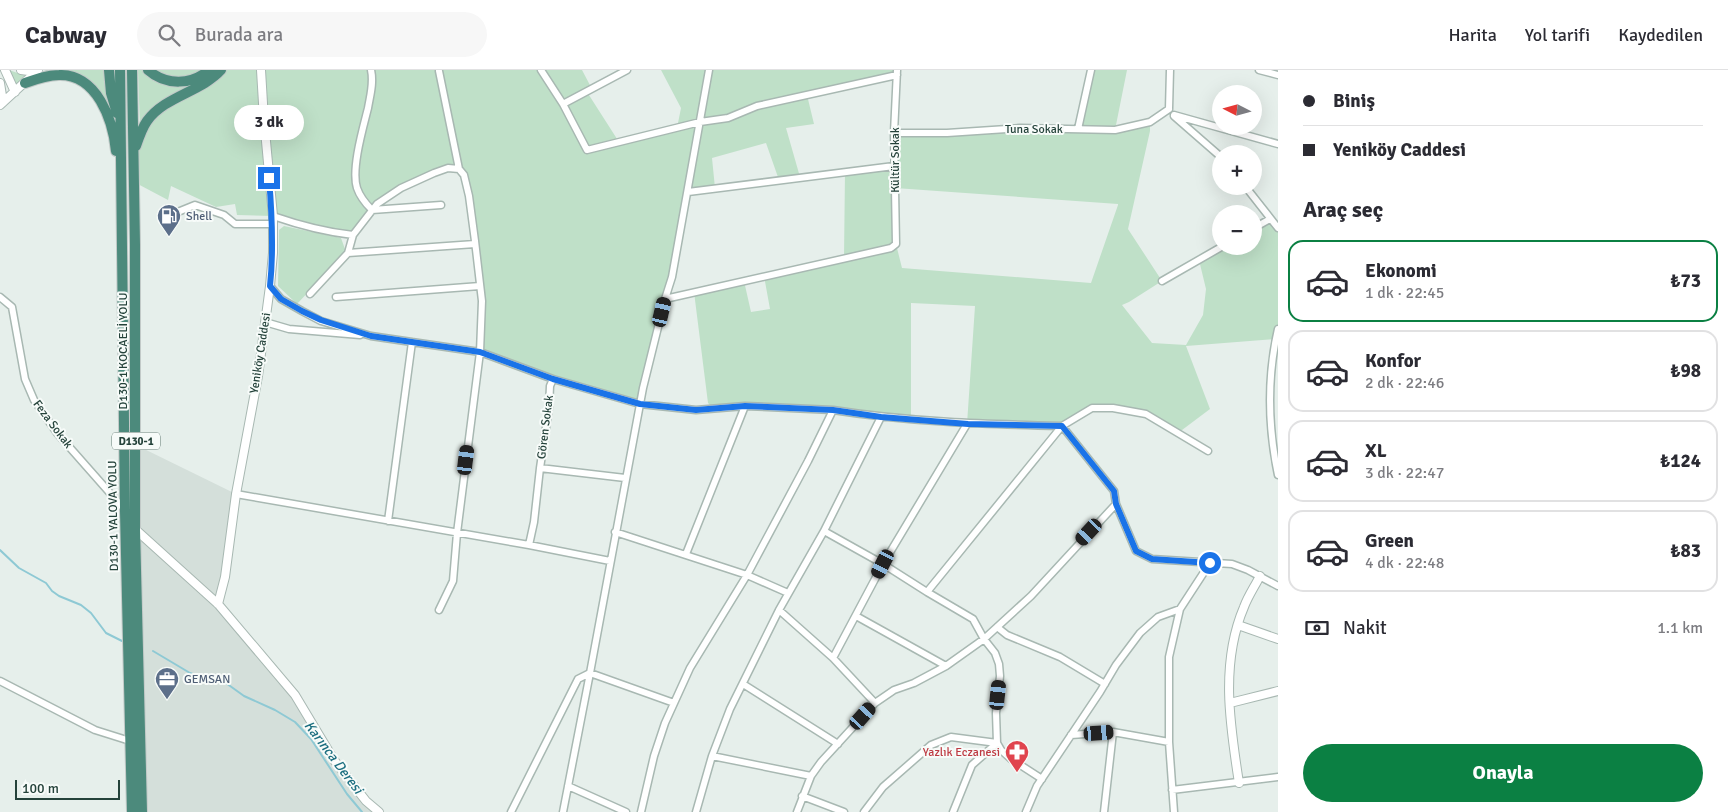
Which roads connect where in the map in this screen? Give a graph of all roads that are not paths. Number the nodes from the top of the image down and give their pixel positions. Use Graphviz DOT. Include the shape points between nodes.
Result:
graph roads {
  1 [pos="6,70"];
  2 [pos="21,70"];
  3 [pos="109,70"];
  4 [pos="120,70"];
  5 [pos="132,70"];
  6 [pos="148,70"];
  7 [pos="209,70"];
  8 [pos="221,70"];
  9 [pos="261,70"];
  10 [pos="371,70"];
  11 [pos="439,70"];
  12 [pos="541,70"];
  13 [pos="627,70"];
  14 [pos="709,70"];
  15 [pos="1091,70"];
  16 [pos="1170,70"];
  17 [pos="1259,70"];
  18 [pos="37,71"];
  19 [pos="897,73"];
  20 [pos="1278,75"];
  21 [pos="25,82"];
  22 [pos="0,83"];
  23 [pos="15,92"];
  24 [pos="2,104"];
  25 [pos="563,104"];
  26 [pos="1169,109"];
  27 [pos="1174,115"];
  28 [pos="700,122"];
  29 [pos="121,127"];
  30 [pos="1078,129"];
  31 [pos="894,133"];
  32 [pos="1278,144"];
  33 [pos="1212,149"];
  34 [pos="134,151"];
  35 [pos="894,166"];
  36 [pos="459,169"];
  37 [pos="688,192"];
  38 [pos="1252,195"];
  39 [pos="441,205"];
  40 [pos="372,210"];
  41 [pos="122,216"];
  42 [pos="164,218"];
  43 [pos="1270,219"];
  44 [pos="273,220"];
  45 [pos="1262,224"];
  46 [pos="1278,228"];
  47 [pos="353,235"];
  48 [pos="475,244"];
  49 [pos="1212,252"];
  50 [pos="348,253"];
  51 [pos="1162,281"];
  52 [pos="270,286"];
  53 [pos="480,286"];
  54 [pos="310,294"];
  55 [pos="336,296"];
  56 [pos="0,297"];
  57 [pos="665,300"];
  58 [pos="265,322"];
  59 [pos="1278,329"];
  60 [pos="371,336"];
  61 [pos="412,342"];
  62 [pos="480,352"];
  63 [pos="553,379"];
  64 [pos="640,404"];
  65 [pos="745,406"];
  66 [pos="833,410"];
  67 [pos="881,417"];
  68 [pos="968,424"];
  69 [pos="1062,426"];
  70 [pos="1208,451"];
  71 [pos="540,468"];
  72 [pos="1278,475"];
  73 [pos="625,478"];
  74 [pos="236,494"];
  75 [pos="1116,504"];
  76 [pos="126,510"];
  77 [pos="388,521"];
  78 [pos="135,529"];
  79 [pos="824,531"];
  80 [pos="616,532"];
  81 [pos="456,533"];
  82 [pos="530,546"];
  83 [pos="686,554"];
  84 [pos="610,560"];
  85 [pos="1210,563"];
  86 [pos="883,564"];
  87 [pos="747,575"];
  88 [pos="1260,576"];
  89 [pos="1278,586"];
  90 [pos="927,592"];
  91 [pos="788,593"];
  92 [pos="218,604"];
  93 [pos="1180,609"];
  94 [pos="439,610"];
  95 [pos="779,610"];
  96 [pos="856,616"];
  97 [pos="1238,625"];
  98 [pos="997,627"];
  99 [pos="984,639"];
  100 [pos="1278,639"];
  101 [pos="833,658"];
  102 [pos="946,666"];
  103 [pos="590,673"];
  104 [pos="0,682"];
  105 [pos="743,684"];
  106 [pos="1105,684"];
  107 [pos="1278,690"];
  108 [pos="674,703"];
  109 [pos="875,703"];
  110 [pos="1230,703"];
  111 [pos="1113,732"];
  112 [pos="1071,735"];
  113 [pos="130,741"];
  114 [pos="1168,742"];
  115 [pos="997,743"];
  116 [pos="838,744"];
  117 [pos="712,756"];
  118 [pos="811,776"];
  119 [pos="1278,777"];
  120 [pos="1042,779"];
  121 [pos="1238,783"];
  122 [pos="568,786"];
  123 [pos="1172,790"];
  124 [pos="802,796"];
  125 [pos="132,812"];
  126 [pos="142,812"];
  127 [pos="379,812"];
  128 [pos="511,812"];
  129 [pos="563,812"];
  130 [pos="626,812"];
  131 [pos="641,812"];
  132 [pos="696,812"];
  133 [pos="797,812"];
  134 [pos="844,812"];
  135 [pos="864,812"];
  136 [pos="953,812"];
  137 [pos="1026,812"];
  138 [pos="1104,812"];
  139 [pos="1174,812"];
  1 -- 23 [label="street"];
  2 -- 18 [label="street"];
  3 -- 29 [label="highway" via="111,93"];
  4 -- 29 [label="highway, D130-1 YALOVA YOLU / D130-1"];
  5 -- 34 [label="highway, D130-1 KOCAELİ YOLU / D130-1"];
  6 -- 7 [label="highway" via="155,76 176,82 197,78"];
  8 -- 34 [label="highway" via="204,85 154,112 141,131"];
  9 -- 44 [label="street, Yeniköy Caddesi"];
  10 -- 40 [label="street" via="371,92 355,173 357,188"];
  11 -- 36 [label="street"];
  12 -- 25 [label="street"];
  13 -- 25 [label="street"];
  14 -- 28 [label="street"];
  15 -- 30 [label="street"];
  16 -- 26 [label="street"];
  17 -- 20 [label="street"];
  18 -- 21 [label="street"];
  19 -- 28 [label="street" via="757,106 728,118"];
  19 -- 31 [label="street, Kültür Sokak"];
  21 -- 23 [label="street"];
  21 -- 41 [label="highway" via="60,74 78,80 95,93 107,112 115,141"];
  22 -- 24 [label="street"];
  23 -- 24 [label="street"];
  25 -- 28 [label="street" via="587,150"];
  26 -- 27 [label="street"];
  26 -- 30 [label="street, Tuna Sokak" via="1150,122 1114,130"];
  27 -- 32 [label="street"];
  27 -- 33 [label="street"];
  28 -- 37 [label="street"];
  29 -- 41 [label="highway, D130-1 YALOVA YOLU / D130-1"];
  30 -- 31 [label="street, Tuna Sokak"];
  31 -- 35 [label="street, Kültür Sokak"];
  34 -- 78 [label="highway, D130-1 KOCAELİ YOLU / D130-1"];
  35 -- 37 [label="street"];
  35 -- 57 [label="street, Kültür Sokak" via="896,244 891,248"];
  36 -- 40 [label="street" via="448,168 409,184"];
  36 -- 48 [label="street" via="464,176"];
  37 -- 57 [label="street"];
  38 -- 43 [label="street"];
  39 -- 40 [label="street"];
  40 -- 47 [label="street"];
  41 -- 76 [label="highway, D130-1 YALOVA YOLU / D130-1"];
  42 -- 44 [label="street" via="195,205 224,215 235,224"];
  43 -- 45 [label="street"];
  43 -- 46 [label="street"];
  44 -- 47 [label="street"];
  44 -- 52 [label="street, Yeniköy Caddesi"];
  47 -- 50 [label="street"];
  48 -- 50 [label="street"];
  48 -- 53 [label="street"];
  49 -- 51 [label="street"];
  50 -- 54 [label="street"];
  52 -- 58 [label="street, Yeniköy Caddesi"];
  52 -- 60 [label="street" via="281,299 302,311"];
  53 -- 55 [label="street"];
  53 -- 62 [label="street"];
  56 -- 76 [label="street, Feza Sokak" via="12,307 25,379 34,400 57,433"];
  57 -- 64 [label="street"];
  58 -- 60 [label="street" via="289,329"];
  58 -- 74 [label="street, Yeniköy Caddesi"];
  59 -- 72 [label="street" via="1270,411"];
  60 -- 61 [label="street, Gören Sokak"];
  61 -- 62 [label="street, Gören Sokak"];
  61 -- 77 [label="street"];
  62 -- 63 [label="street, Gören Sokak"];
  62 -- 81 [label="street"];
  63 -- 64 [label="street"];
  63 -- 71 [label="street, Gören Sokak"];
  64 -- 65 [label="street" via="696,410"];
  64 -- 73 [label="street"];
  65 -- 66 [label="street"];
  65 -- 83 [label="street"];
  66 -- 67 [label="street"];
  66 -- 87 [label="street"];
  67 -- 68 [label="street"];
  67 -- 79 [label="street"];
  68 -- 69 [label="street"];
  68 -- 86 [label="street"];
  69 -- 70 [label="street" via="1092,408 1113,408 1146,414"];
  69 -- 75 [label="street" via="1114,491"];
  69 -- 90 [label="street"];
  71 -- 73 [label="street, Gören Sokak"];
  71 -- 82 [label="street"];
  73 -- 80 [label="street"];
  74 -- 77 [label="street"];
  74 -- 92 [label="street, Yeniköy Caddesi" via="225,577"];
  75 -- 85 [label="street" via="1136,551 1152,559"];
  75 -- 98 [label="street"];
  76 -- 113 [label="highway, D130-1 YALOVA YOLU / D130-1"];
  77 -- 81 [label="street"];
  78 -- 92 [label="street"];
  78 -- 126 [label="highway, D130-1 KOCAELİ YOLU / D130-1"];
  79 -- 86 [label="street"];
  79 -- 91 [label="street"];
  80 -- 83 [label="street"];
  80 -- 84 [label="street"];
  81 -- 82 [label="street"];
  81 -- 94 [label="street" via="453,581"];
  82 -- 84 [label="street"];
  83 -- 87 [label="street"];
  84 -- 103 [label="street"];
  85 -- 88 [label="street" via="1232,564"];
  85 -- 93 [label="street"];
  86 -- 90 [label="street"];
  86 -- 96 [label="street"];
  87 -- 91 [label="street"];
  87 -- 108 [label="street" via="690,668"];
  88 -- 89 [label="street"];
  88 -- 97 [label="street"];
  90 -- 99 [label="street" via="973,619"];
  91 -- 95 [label="street"];
  92 -- 127 [label="street" via="295,695 334,760 366,801"];
  93 -- 106 [label="street" via="1158,617 1140,633"];
  93 -- 114 [label="street" via="1169,658"];
  95 -- 101 [label="street"];
  95 -- 105 [label="street"];
  96 -- 101 [label="street"];
  96 -- 102 [label="street"];
  97 -- 100 [label="street"];
  97 -- 110 [label="street" via="1232,645"];
  98 -- 99 [label="street"];
  98 -- 106 [label="street" via="1007,635 1060,657"];
  99 -- 102 [label="street"];
  99 -- 115 [label="street" via="999,664"];
  101 -- 109 [label="street"];
  102 -- 109 [label="street" via="894,690"];
  103 -- 108 [label="street"];
  103 -- 122 [label="street"];
  103 -- 128 [label="street" via="578,679"];
  104 -- 113 [label="street" via="95,730"];
  105 -- 116 [label="street"];
  105 -- 117 [label="street"];
  106 -- 112 [label="street"];
  107 -- 110 [label="street"];
  108 -- 131 [label="street" via="654,756"];
  109 -- 116 [label="street"];
  110 -- 121 [label="street"];
  111 -- 112 [label="street"];
  111 -- 114 [label="street"];
  111 -- 138 [label="street"];
  112 -- 120 [label="street"];
  113 -- 125 [label="highway, D130-1 YALOVA YOLU / D130-1"];
  114 -- 123 [label="street"];
  115 -- 120 [label="street" via="1010,759"];
  115 -- 135 [label="street" via="951,738 931,745 883,787"];
  115 -- 136 [label="street" via="972,766"];
  116 -- 118 [label="street"];
  117 -- 118 [label="street"];
  117 -- 132 [label="street"];
  118 -- 124 [label="street"];
  119 -- 121 [label="street"];
  120 -- 137 [label="street"];
  121 -- 123 [label="street"];
  122 -- 129 [label="street"];
  122 -- 130 [label="street"];
  123 -- 139 [label="street"];
  124 -- 133 [label="street"];
  124 -- 134 [label="street"];
}
